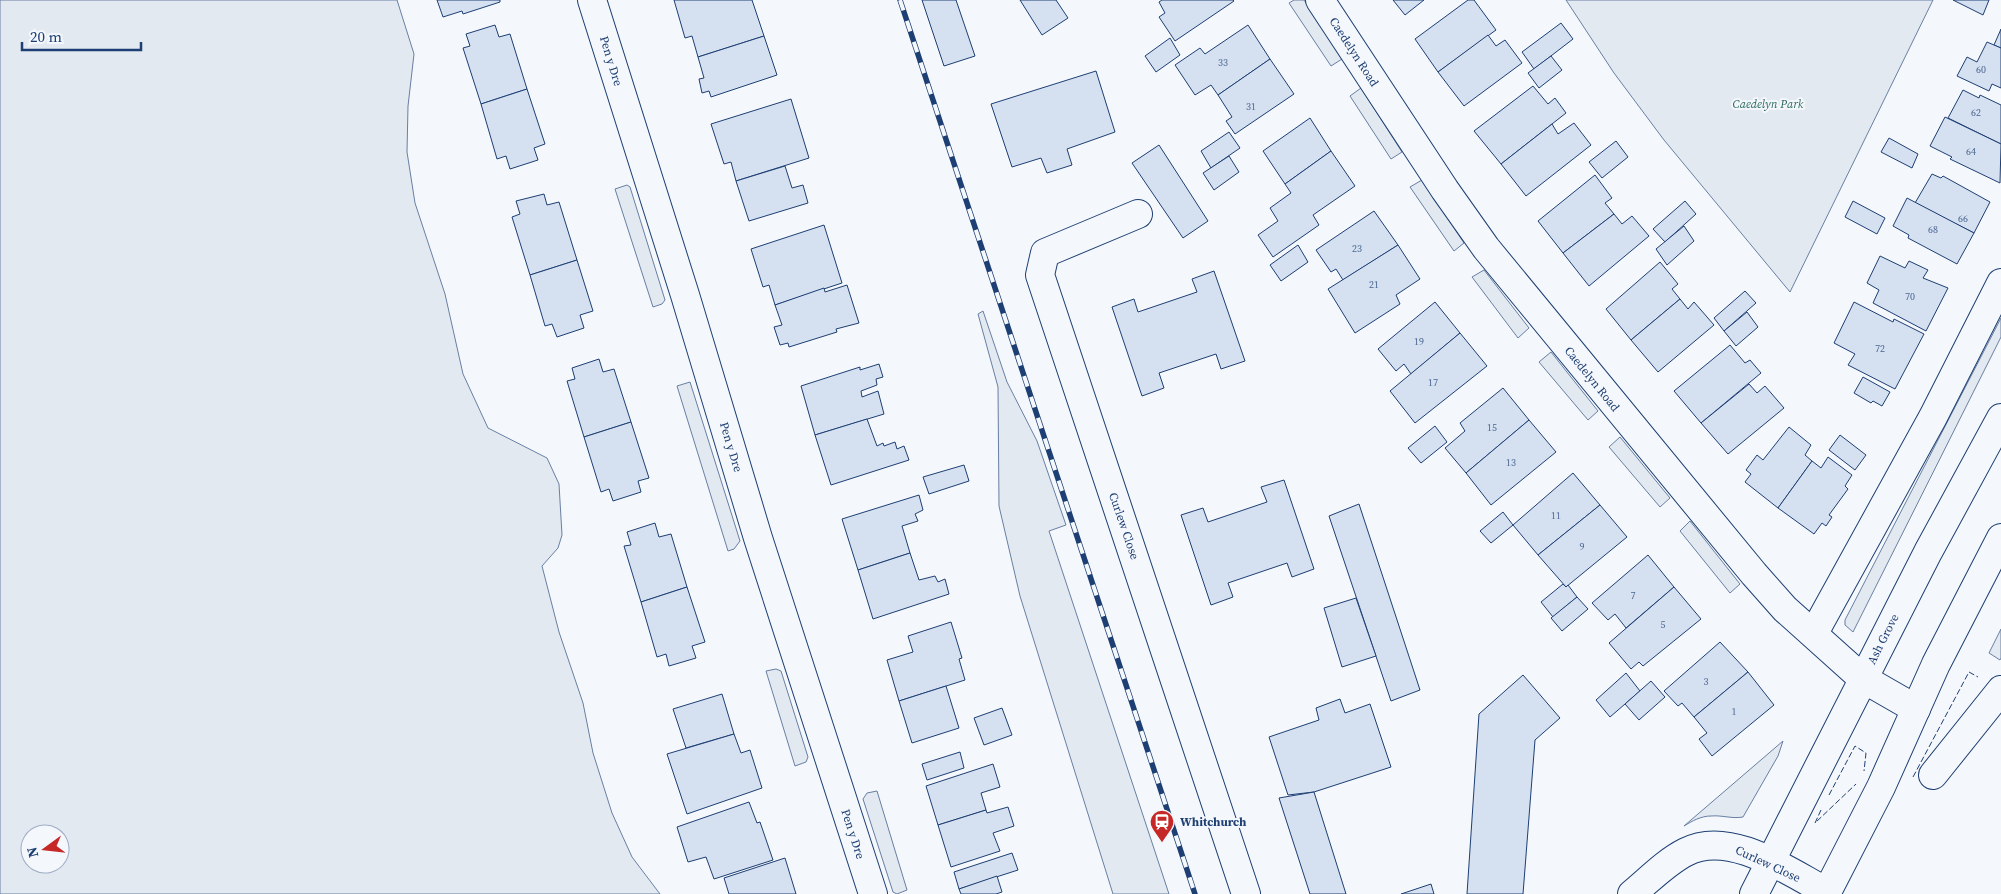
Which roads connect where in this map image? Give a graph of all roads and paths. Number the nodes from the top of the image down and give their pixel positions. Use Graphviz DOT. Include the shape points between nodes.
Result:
graph roads {
  1 [pos="592,0"];
  2 [pos="1320,0"];
  3 [pos="1138,214"];
  4 [pos="2001,283"];
  5 [pos="2001,418"];
  6 [pos="2001,538"];
  7 [pos="1814,633"];
  8 [pos="1862,678"];
  9 [pos="2001,690"];
  10 [pos="1916,709"];
  11 [pos="1933,775"];
  12 [pos="1771,862"];
  13 [pos="1827,893"];
  14 [pos="873,894"];
  15 [pos="1246,894"];
  16 [pos="1632,894"];
  17 [pos="1754,894"];
  1 -- 14 [label="main road, Pen y Dre" via="758,538"];
  2 -- 7 [label="main road, Caedelyn Road" via="1486,248 1754,574 1785,609"];
  3 -- 15 [label="main road, Curlew Close" via="1046,254 1040,274"];
  4 -- 7 [label="main road" via="1933,417"];
  5 -- 8 [label="main road, Ash Grove"];
  6 -- 10 [label="main road"];
  7 -- 8 [label="main road, Caedelyn Road"];
  8 -- 10 [label="main road, Caedelyn Road"];
  8 -- 12 [label="main road, Ash Grove"];
  9 -- 11 [label="main road"];
  10 -- 13 [label="main road"];
  12 -- 13 [label="main road, Curlew Close"];
  12 -- 16 [label="main road, Curlew Close" via="1745,850 1708,845 1677,858"];
  12 -- 17 [label="main road, Ash Grove"];
}
